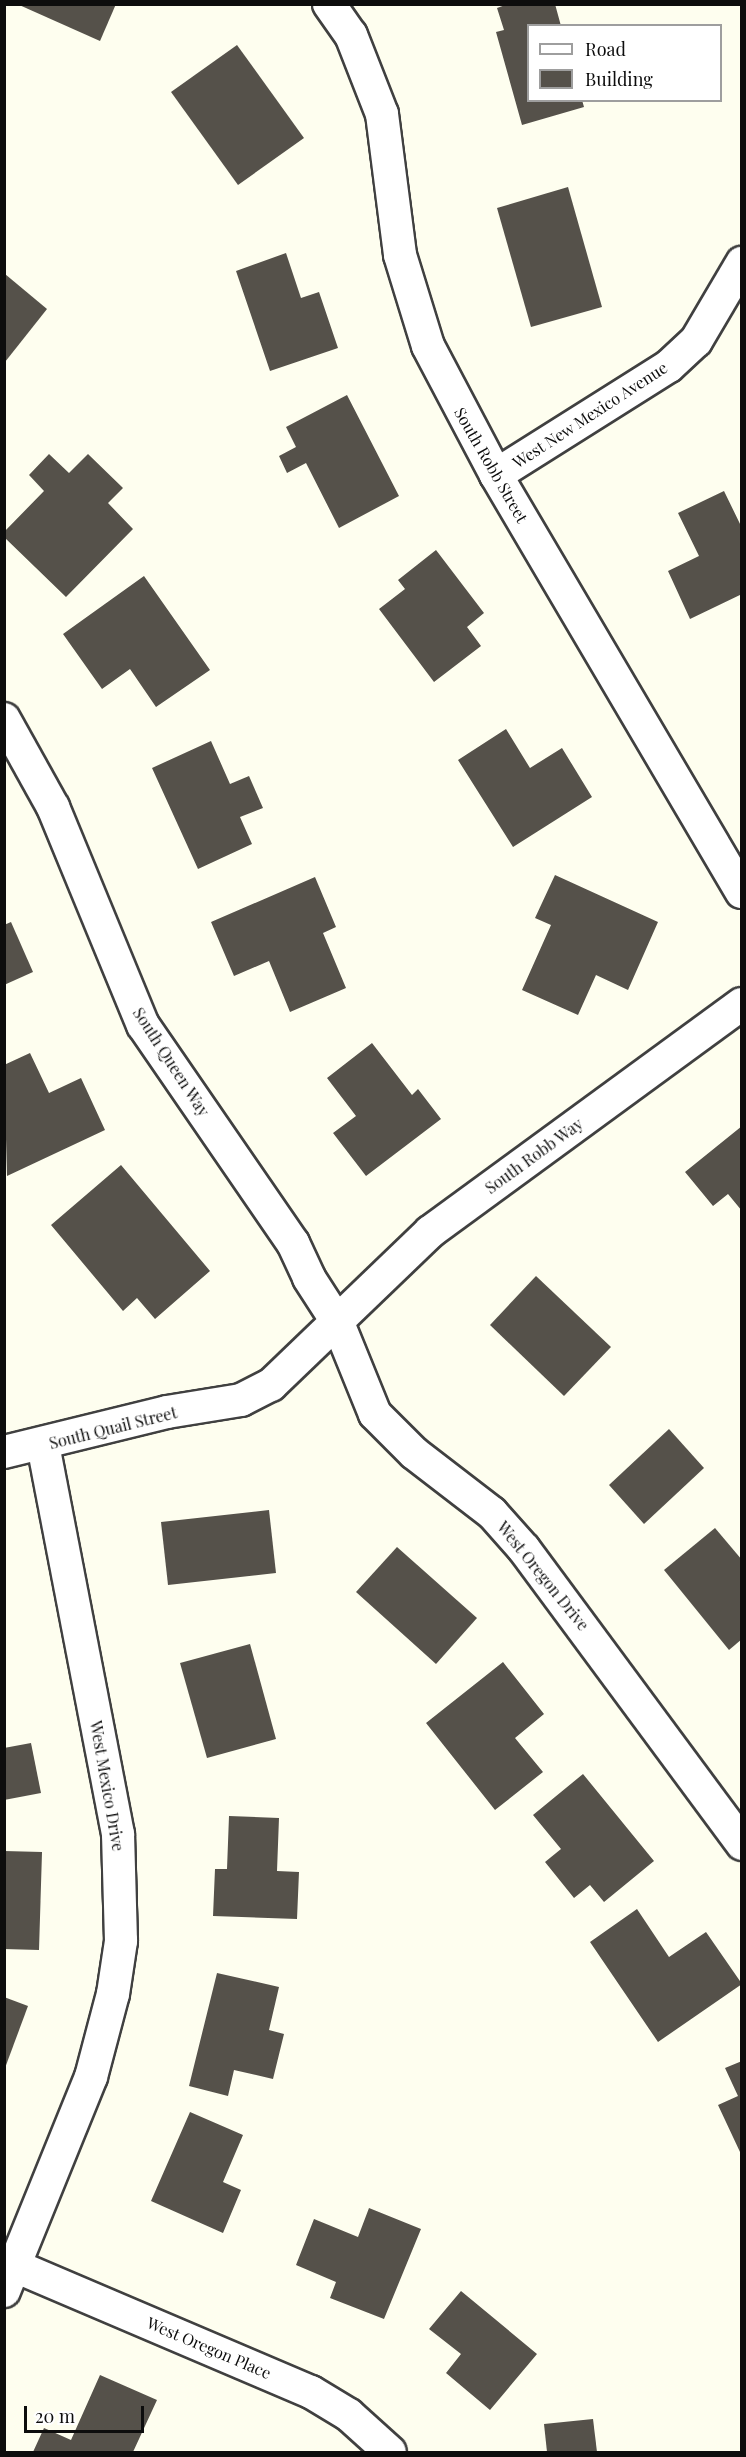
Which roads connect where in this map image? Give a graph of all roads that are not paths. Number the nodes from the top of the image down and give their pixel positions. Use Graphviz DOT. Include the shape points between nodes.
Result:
graph roads {
  1 [pos="329,4"];
  2 [pos="741,263"];
  3 [pos="496,475"];
  4 [pos="4,718"];
  5 [pos="741,892"];
  6 [pos="741,1004"];
  7 [pos="338,1323"];
  8 [pos="43,1445"];
  9 [pos="4,1452"];
  10 [pos="741,1844"];
  11 [pos="10,2278"];
  12 [pos="390,2452"];
  1 -- 3 [label="street, South Robb Street" via="351,35 382,114 400,255 428,346"];
  2 -- 3 [label="street, West New Mexico Avenue" via="696,341 669,366"];
  3 -- 5 [label="street, South Robb Street"];
  4 -- 7 [label="street, South Queen Way" via="53,807 144,1025 293,1243 309,1278"];
  6 -- 7 [label="street, South Robb Way" via="430,1232"];
  7 -- 8 [label="street, South Quail Street" via="271,1385 241,1400 167,1412"];
  7 -- 10 [label="street, West Oregon Drive" via="375,1414 414,1453 492,1513 524,1549"];
  8 -- 9 [label="street, South Quail Street"];
  8 -- 11 [label="street, West Mexico Drive" via="118,1834 121,1941 113,1994 91,2077"];
  11 -- 12 [label="street, West Oregon Place" via="311,2392 349,2415"];
}
